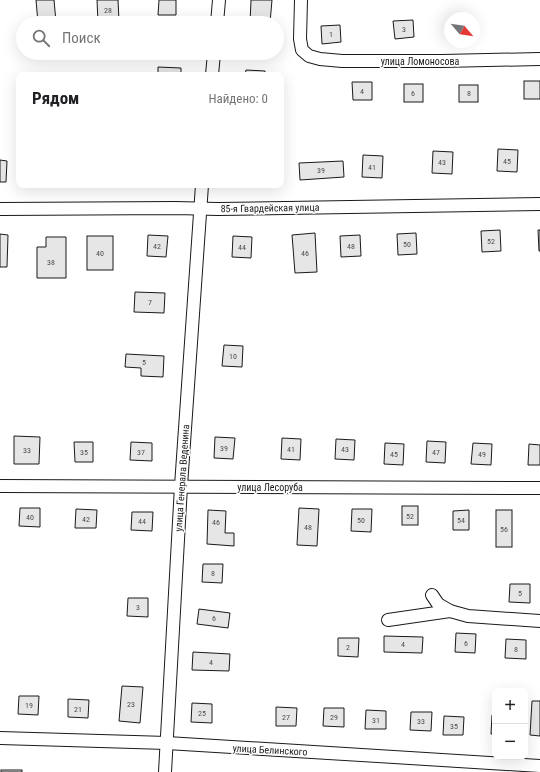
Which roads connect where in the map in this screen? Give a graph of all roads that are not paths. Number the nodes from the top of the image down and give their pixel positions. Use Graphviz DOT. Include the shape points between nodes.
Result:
graph roads {
  1 [pos="219,0"];
  2 [pos="302,0"];
  3 [pos="218,16"];
  4 [pos="540,59"];
  5 [pos="213,60"];
  6 [pos="212,72"];
  7 [pos="202,188"];
  8 [pos="540,204"];
  9 [pos="200,208"];
  10 [pos="0,209"];
  11 [pos="0,486"];
  12 [pos="181,486"];
  13 [pos="540,488"];
  14 [pos="432,595"];
  15 [pos="450,611"];
  16 [pos="388,620"];
  17 [pos="540,621"];
  18 [pos="0,738"];
  19 [pos="167,743"];
  20 [pos="540,766"];
  21 [pos="165,772"];
  1 -- 3 [label="street"];
  2 -- 4 [label="street, улица Ломоносова" via="302,50 309,56 320,59"];
  5 -- 6 [label="street"];
  7 -- 9 [label="street, улица Генерала Веденина"];
  8 -- 9 [label="street, 85-я Гвардейская улица"];
  9 -- 10 [label="street, 85-я Гвардейская улица"];
  9 -- 12 [label="street, улица Генерала Веденина"];
  11 -- 12 [label="street, улица Лесоруба"];
  12 -- 13 [label="street, улица Лесоруба"];
  12 -- 19 [label="street, улица Генерала Веденина"];
  14 -- 15 [label="street" via="438,604"];
  15 -- 16 [label="street"];
  15 -- 17 [label="street" via="468,616"];
  18 -- 19 [label="street, улица Белинского"];
  19 -- 20 [label="street, улица Белинского"];
  19 -- 21 [label="street, улица Генерала Веденина"];
}
